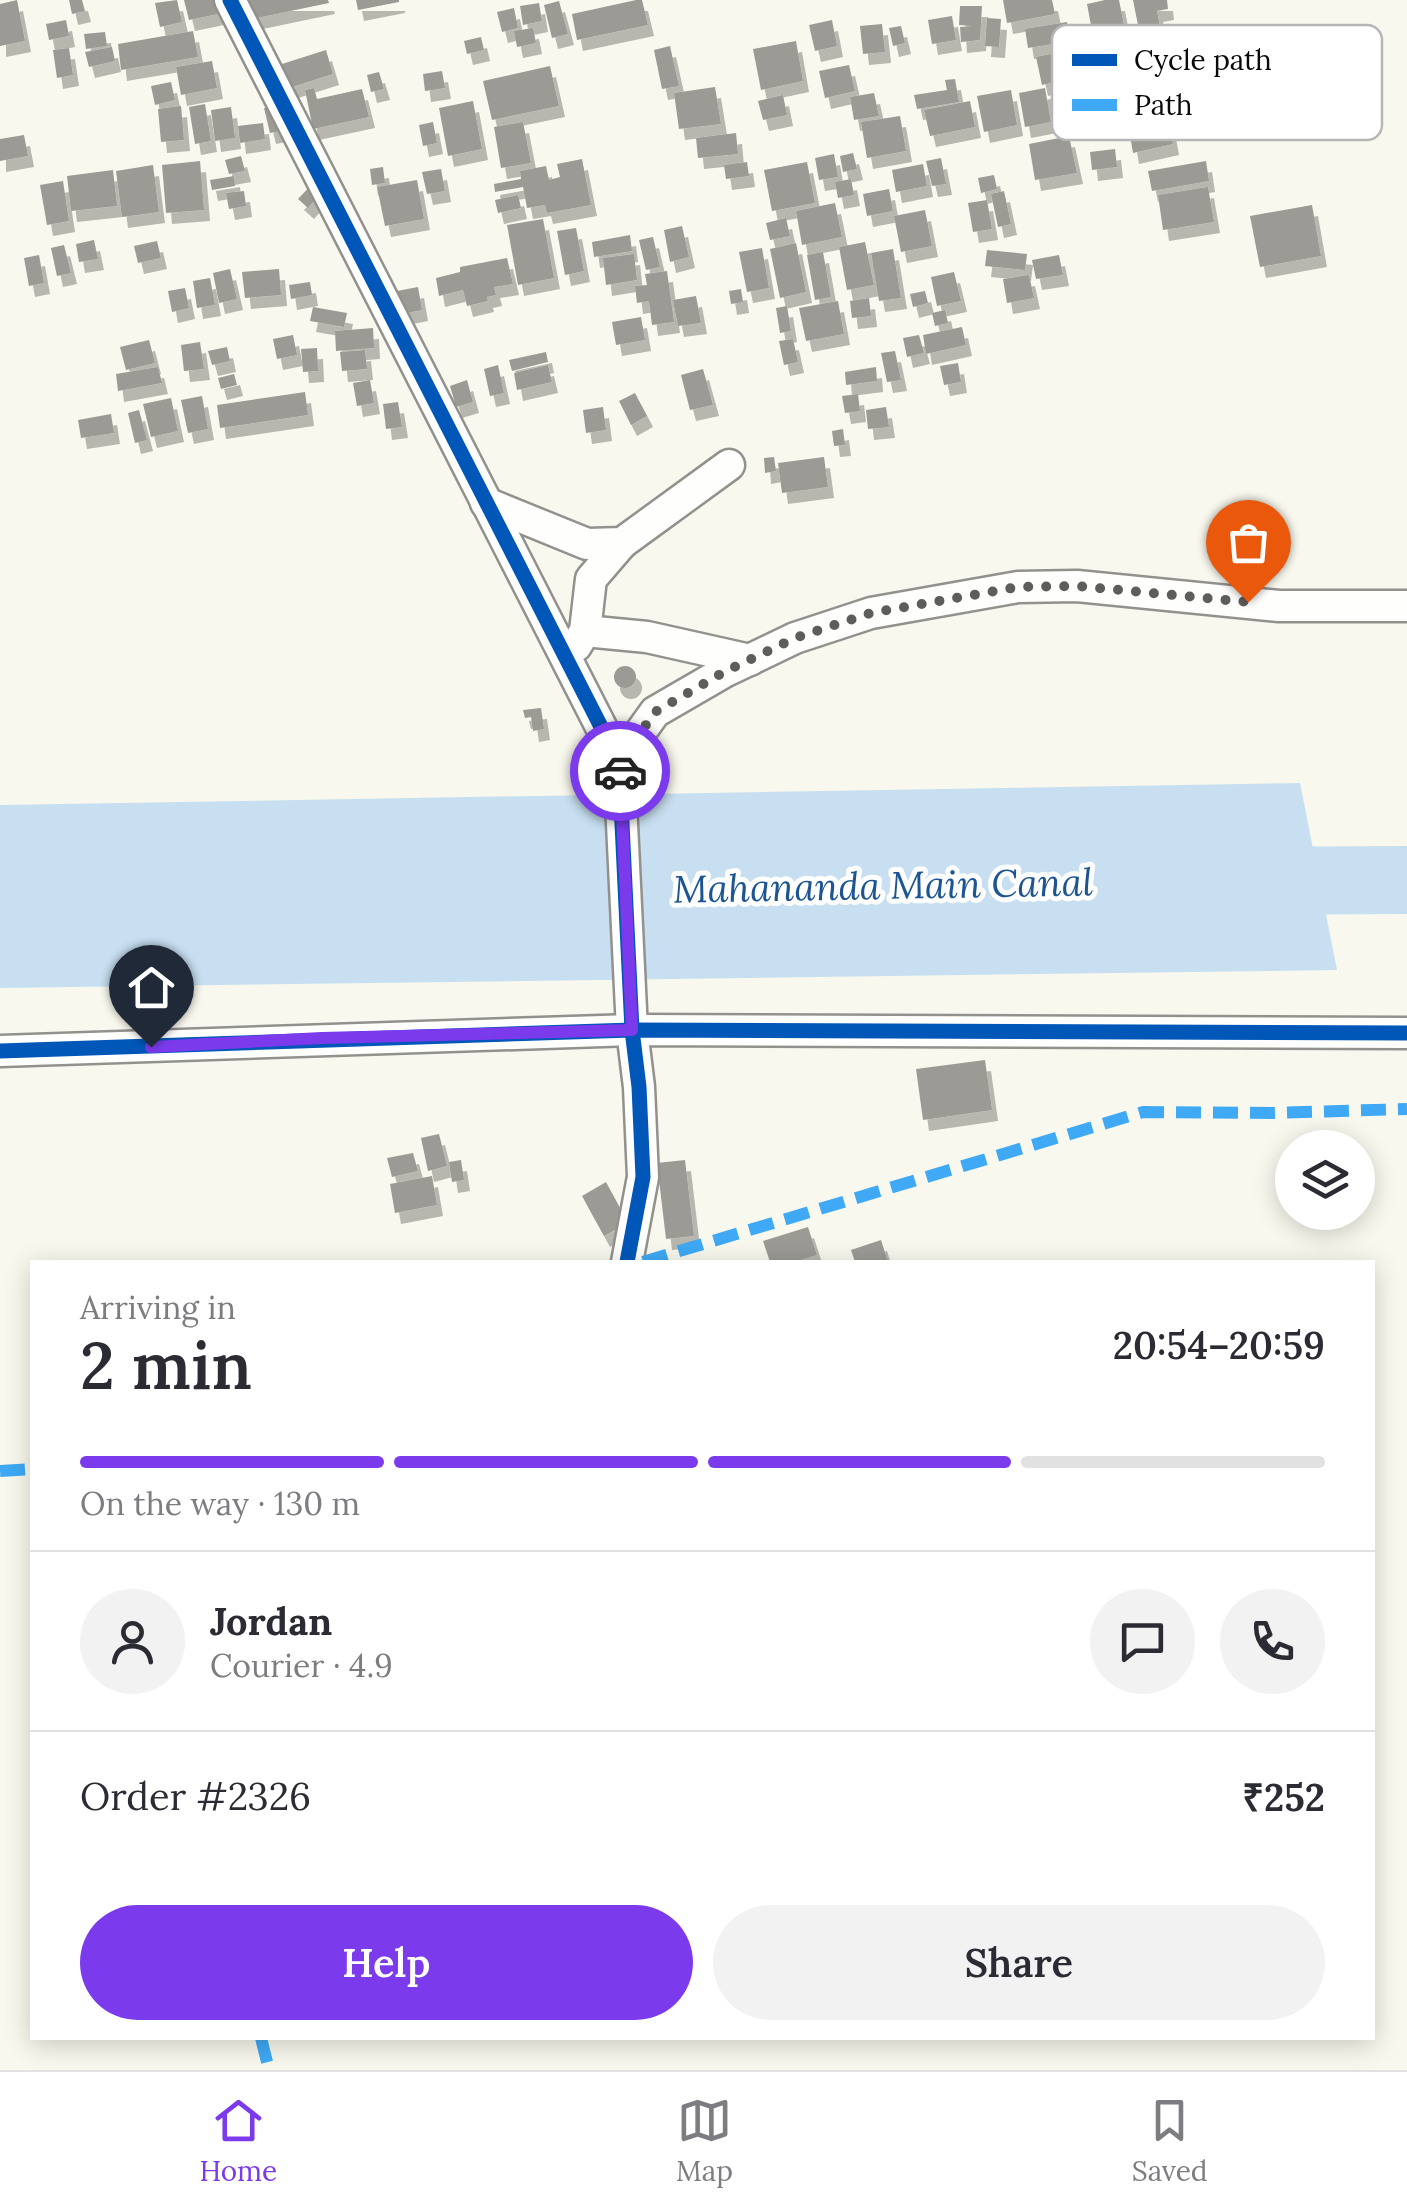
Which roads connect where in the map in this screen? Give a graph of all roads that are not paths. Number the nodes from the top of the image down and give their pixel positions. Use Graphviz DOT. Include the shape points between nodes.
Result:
graph roads {
  1 [pos="230,0"];
  2 [pos="729,464"];
  3 [pos="486,503"];
  4 [pos="622,543"];
  5 [pos="1407,606"];
  6 [pos="585,631"];
  7 [pos="567,660"];
  8 [pos="750,660"];
  9 [pos="620,762"];
  10 [pos="632,1030"];
  11 [pos="1407,1033"];
  12 [pos="0,1051"];
  13 [pos="626,1260"];
  1 -- 3 [label="street"];
  2 -- 4 [label="street"];
  3 -- 4 [label="street" via="587,544"];
  3 -- 7 [label="street"];
  4 -- 6 [label="street" via="591,579"];
  5 -- 8 [label="street" via="1279,606 1077,586 1018,587 871,613"];
  6 -- 7 [label="street"];
  6 -- 8 [label="street" via="647,636"];
  7 -- 9 [label="street"];
  8 -- 9 [label="street" via="655,712"];
  9 -- 10 [label="street"];
  10 -- 11 [label="street"];
  10 -- 12 [label="street"];
  10 -- 13 [label="street" via="643,1178"];
}
